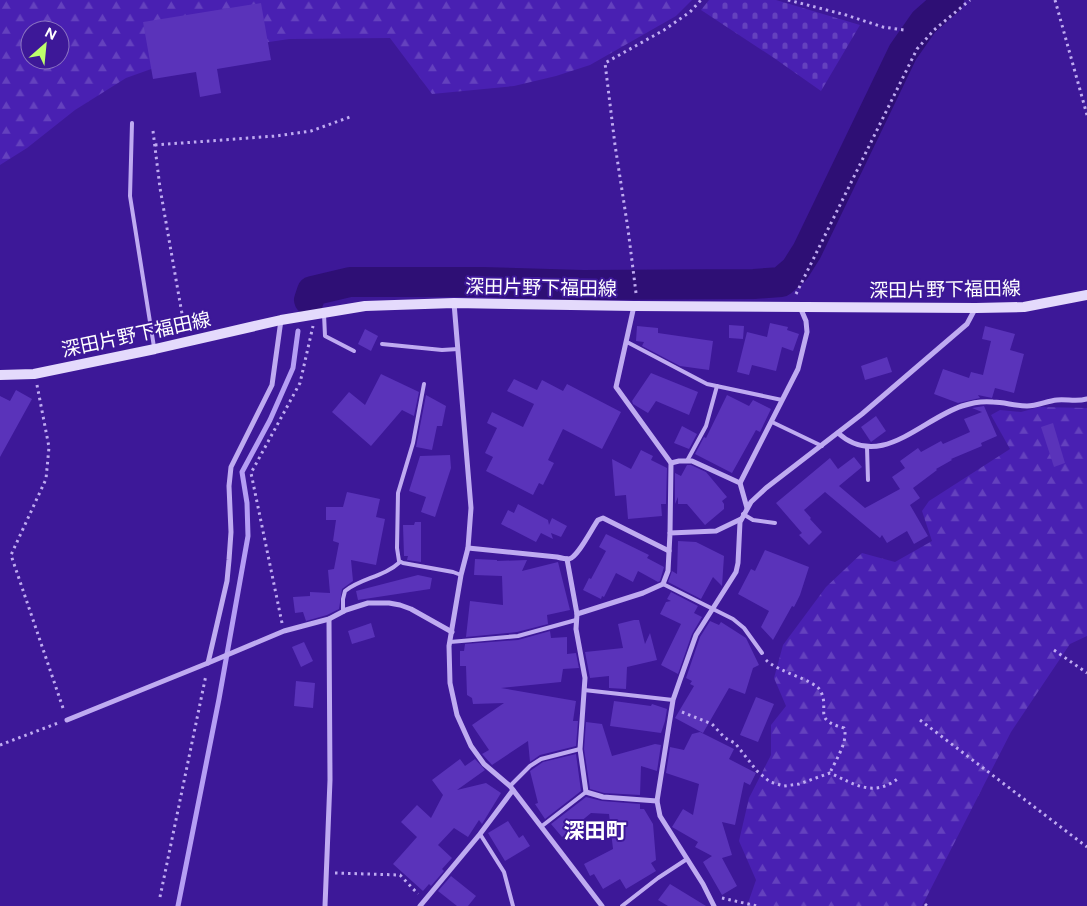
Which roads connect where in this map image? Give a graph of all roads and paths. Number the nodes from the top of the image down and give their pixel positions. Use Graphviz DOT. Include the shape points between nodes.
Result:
graph roads {
  1 [pos="700,0"];
  2 [pos="788,0"];
  3 [pos="970,0"];
  4 [pos="1055,0"];
  5 [pos="904,30"];
  6 [pos="1087,115"];
  7 [pos="350,117"];
  8 [pos="132,123"];
  9 [pos="153,131"];
  10 [pos="155,145"];
  11 [pos="1087,295"];
  12 [pos="454,303"];
  13 [pos="634,306"];
  14 [pos="797,307"];
  15 [pos="976,308"];
  16 [pos="320,313"];
  17 [pos="281,320"];
  18 [pos="187,342"];
  19 [pos="627,342"];
  20 [pos="382,344"];
  21 [pos="155,349"];
  22 [pos="458,349"];
  23 [pos="354,351"];
  24 [pos="34,374"];
  25 [pos="0,375"];
  26 [pos="424,384"];
  27 [pos="717,386"];
  28 [pos="1087,399"];
  29 [pos="782,400"];
  30 [pos="772,422"];
  31 [pos="838,433"];
  32 [pos="822,446"];
  33 [pos="867,447"];
  34 [pos="687,461"];
  35 [pos="671,463"];
  36 [pos="868,480"];
  37 [pos="740,483"];
  38 [pos="747,508"];
  39 [pos="742,516"];
  40 [pos="775,524"];
  41 [pos="670,533"];
  42 [pos="468,548"];
  43 [pos="670,552"];
  44 [pos="567,559"];
  45 [pos="400,562"];
  46 [pos="460,575"];
  47 [pos="663,584"];
  48 [pos="713,609"];
  49 [pos="343,612"];
  50 [pos="577,614"];
  51 [pos="329,619"];
  52 [pos="576,620"];
  53 [pos="284,631"];
  54 [pos="452,632"];
  55 [pos="450,642"];
  56 [pos="1054,650"];
  57 [pos="762,653"];
  58 [pos="208,664"];
  59 [pos="1087,673"];
  60 [pos="584,690"];
  61 [pos="673,700"];
  62 [pos="672,707"];
  63 [pos="67,720"];
  64 [pos="920,720"];
  65 [pos="0,745"];
  66 [pos="580,749"];
  67 [pos="830,773"];
  68 [pos="900,777"];
  69 [pos="511,788"];
  70 [pos="586,792"];
  71 [pos="657,801"];
  72 [pos="542,826"];
  73 [pos="480,834"];
  74 [pos="1087,847"];
  75 [pos="687,859"];
  76 [pos="326,872"];
  77 [pos="709,896"];
  78 [pos="160,897"];
  79 [pos="424,900"];
  80 [pos="325,906"];
  81 [pos="420,906"];
  82 [pos="513,906"];
  83 [pos="602,906"];
  84 [pos="622,906"];
  85 [pos="714,906"];
  86 [pos="757,906"];
  1 -- 13 [label="path" via="690,12 664,30 605,63 633,262"];
  2 -- 5 [label="path"];
  3 -- 14 [label="path" via="917,48 797,290"];
  4 -- 6 [label="path"];
  7 -- 10 [label="path" via="311,131"];
  8 -- 21 [label="lane" via="130,196"];
  9 -- 10 [label="path"];
  10 -- 18 [label="path"];
  11 -- 15 [label="main road, 深田片野下福田線" via="1024,307"];
  12 -- 13 [label="main road, 深田片野下福田線"];
  12 -- 16 [label="main road, 深田片野下福田線" via="366,306"];
  12 -- 22 [label="street"];
  13 -- 14 [label="main road, 深田片野下福田線"];
  13 -- 19 [label="street"];
  14 -- 15 [label="main road, 深田片野下福田線"];
  14 -- 29 [label="street" via="806,321 807,332 798,369"];
  15 -- 31 [label="street" via="967,324"];
  16 -- 17 [label="main road, 深田片野下福田線"];
  16 -- 23 [label="lane" via="325,336"];
  16 -- 53 [label="path" via="300,383 251,473"];
  17 -- 18 [label="main road, 深田片野下福田線"];
  17 -- 58 [label="street" via="272,385 231,467 230,560"];
  18 -- 21 [label="main road, 深田片野下福田線"];
  19 -- 27 [label="lane" via="707,384"];
  19 -- 35 [label="street" via="616,387"];
  20 -- 22 [label="lane"];
  21 -- 24 [label="main road, 深田片野下福田線"];
  22 -- 42 [label="street" via="471,508"];
  24 -- 25 [label="main road, 深田片野下福田線"];
  24 -- 63 [label="path" via="49,447 46,479 11,554"];
  26 -- 45 [label="lane" via="398,493 397,548"];
  27 -- 29 [label="lane"];
  27 -- 34 [label="lane" via="706,426"];
  28 -- 33 [label="street" via="1025,406 992,402 963,406 901,438"];
  29 -- 30 [label="street"];
  30 -- 32 [label="lane"];
  30 -- 37 [label="street"];
  31 -- 32 [label="street"];
  31 -- 33 [label="street" via="857,445"];
  32 -- 38 [label="street" via="766,488"];
  33 -- 36 [label="lane"];
  34 -- 35 [label="street"];
  34 -- 37 [label="street"];
  35 -- 41 [label="street"];
  37 -- 38 [label="street"];
  38 -- 39 [label="street"];
  39 -- 40 [label="lane"];
  39 -- 41 [label="street" via="716,531"];
  39 -- 48 [label="street" via="736,572"];
  41 -- 43 [label="street"];
  42 -- 44 [label="street"];
  42 -- 46 [label="street"];
  43 -- 44 [label="street" via="603,518 598,520 572,558"];
  43 -- 47 [label="street"];
  44 -- 50 [label="street"];
  45 -- 46 [label="lane"];
  45 -- 49 [label="lane" via="391,570 345,591"];
  46 -- 54 [label="street"];
  47 -- 48 [label="lane"];
  47 -- 50 [label="street"];
  48 -- 57 [label="lane" via="744,628"];
  48 -- 61 [label="street" via="696,635"];
  49 -- 51 [label="street"];
  49 -- 54 [label="street" via="368,603 389,603 411,609"];
  50 -- 52 [label="street"];
  51 -- 53 [label="street"];
  51 -- 76 [label="street" via="330,780"];
  52 -- 55 [label="lane" via="518,636"];
  52 -- 60 [label="street" via="586,678"];
  53 -- 58 [label="street"];
  54 -- 55 [label="street"];
  55 -- 69 [label="street" via="450,683 456,715 484,764"];
  56 -- 59 [label="path"];
  57 -- 67 [label="path" via="772,666 819,689 824,717 829,723 844,728 846,734"];
  58 -- 63 [label="street"];
  58 -- 78 [label="path"];
  60 -- 61 [label="lane"];
  60 -- 66 [label="street"];
  61 -- 62 [label="street"];
  62 -- 67 [label="path" via="712,724 725,738 735,743 770,782 784,786 799,784"];
  62 -- 71 [label="street"];
  63 -- 65 [label="path"];
  64 -- 74 [label="path"];
  66 -- 69 [label="lane" via="541,759 530,766"];
  66 -- 70 [label="street"];
  67 -- 68 [label="path" via="856,786 868,788 882,788"];
  69 -- 72 [label="street"];
  69 -- 73 [label="street"];
  70 -- 71 [label="street" via="603,797"];
  70 -- 72 [label="lane"];
  71 -- 75 [label="street" via="660,816"];
  72 -- 83 [label="street"];
  73 -- 79 [label="street"];
  73 -- 82 [label="lane" via="504,872"];
  75 -- 77 [label="street"];
  75 -- 84 [label="lane"];
  76 -- 79 [label="path" via="400,875"];
  76 -- 80 [label="street"];
  77 -- 85 [label="street"];
  77 -- 86 [label="path"];
  79 -- 81 [label="street"];
}
